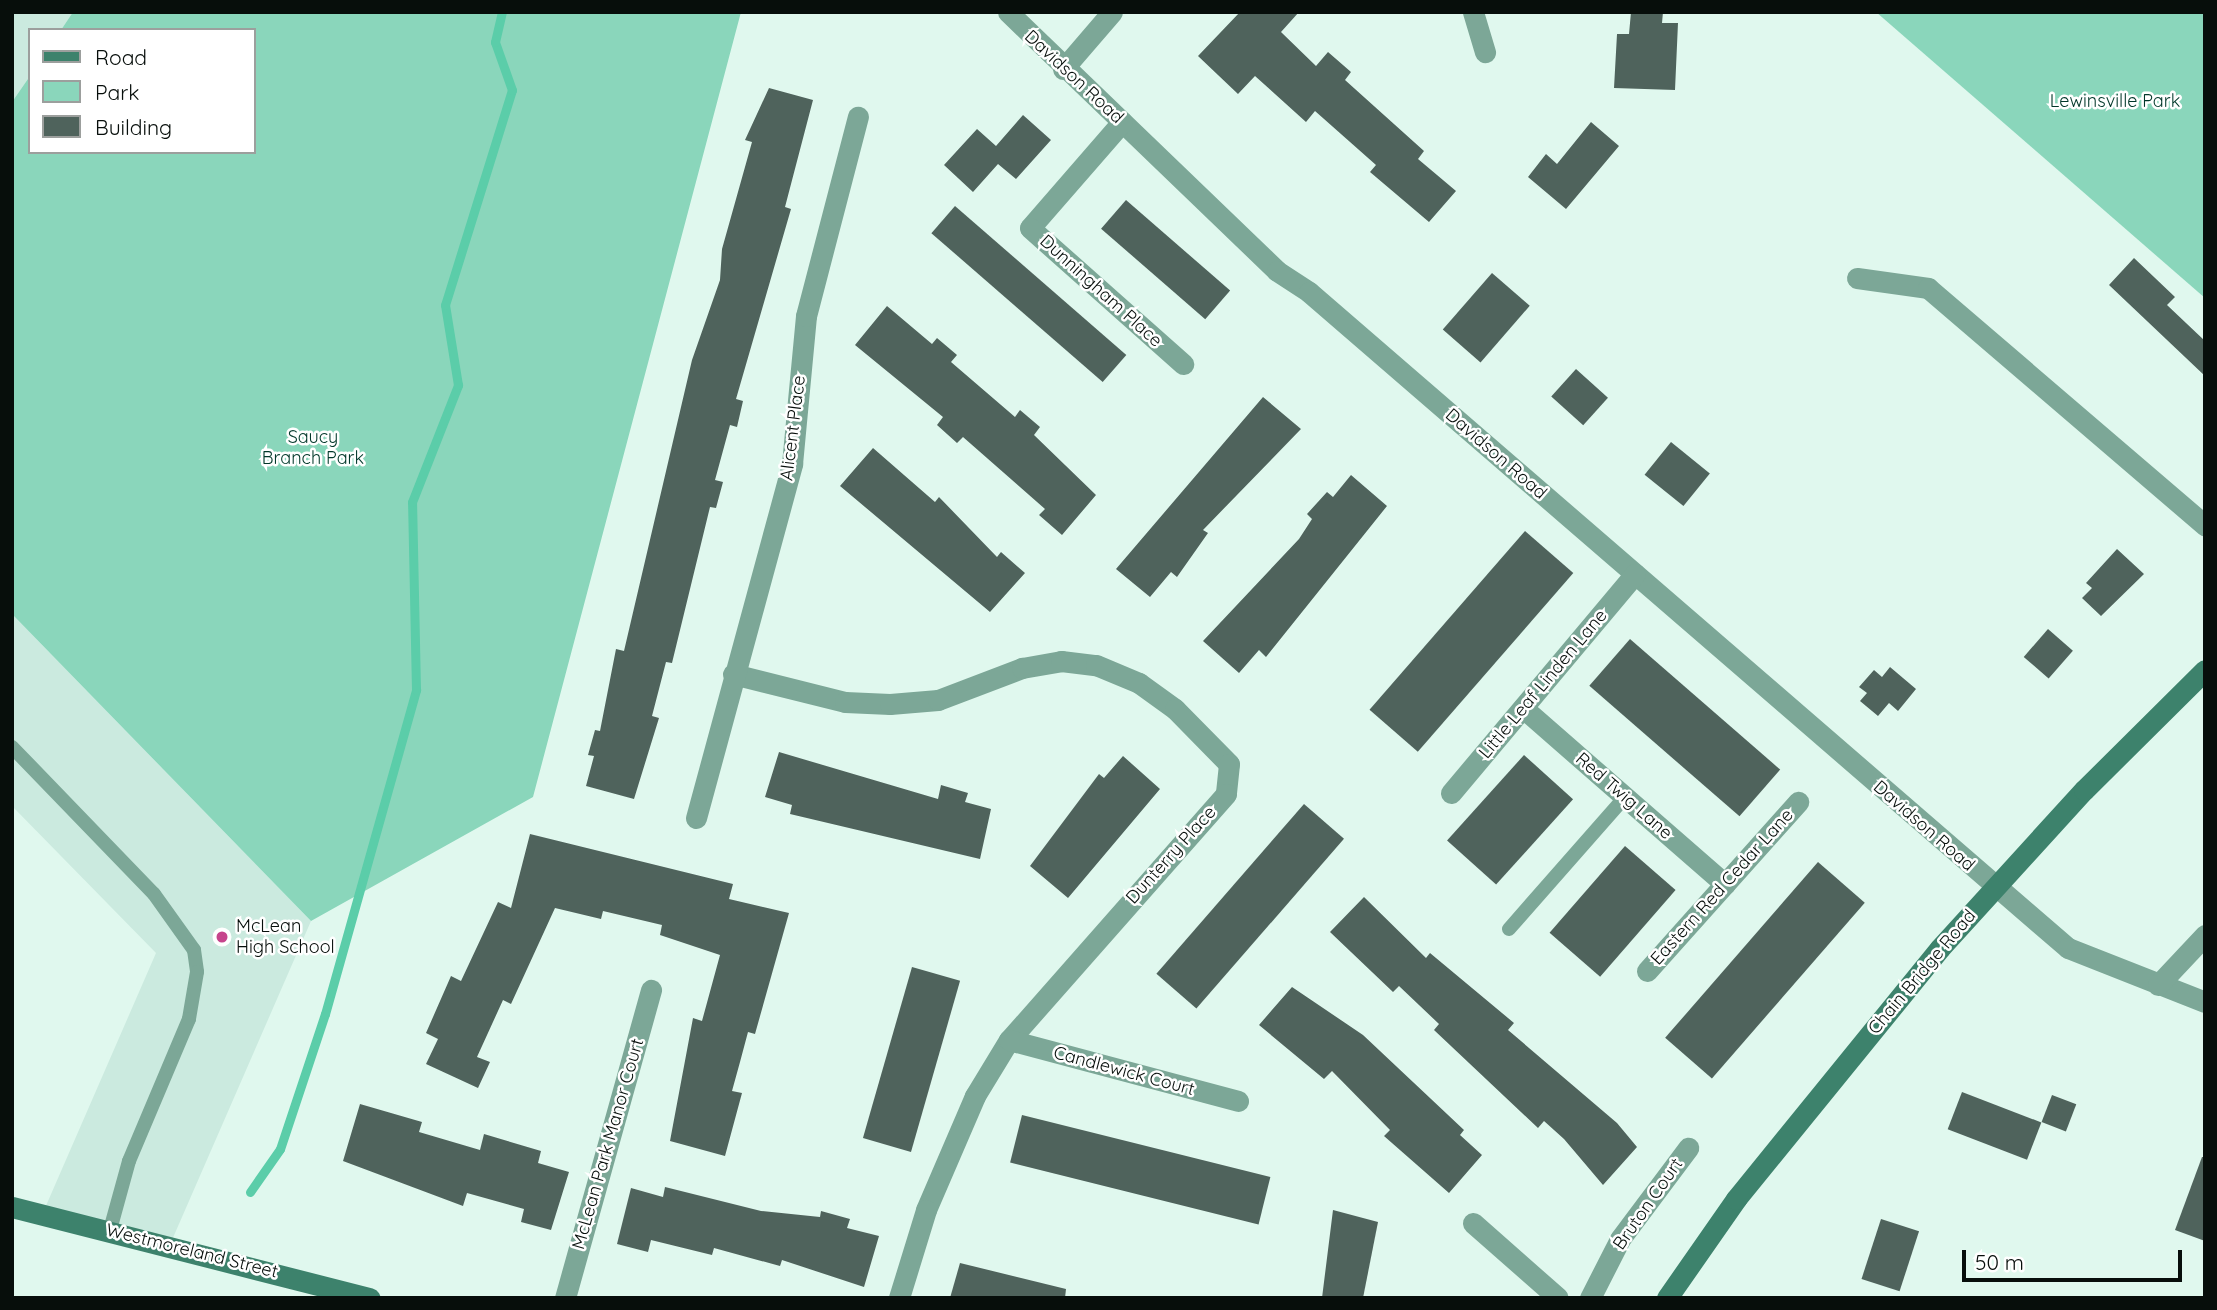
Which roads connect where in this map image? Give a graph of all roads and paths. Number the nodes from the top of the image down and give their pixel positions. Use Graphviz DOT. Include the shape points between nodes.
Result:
graph roads {
  1 [pos="1008,12"];
  2 [pos="1112,12"];
  3 [pos="1474,12"];
  4 [pos="1485,52"];
  5 [pos="1063,69"];
  6 [pos="859,117"];
  7 [pos="1122,122"];
  8 [pos="1857,278"];
  9 [pos="1183,364"];
  10 [pos="2205,525"];
  11 [pos="1635,574"];
  12 [pos="2205,670"];
  13 [pos="733,674"];
  14 [pos="1523,708"];
  15 [pos="12,747"];
  16 [pos="1451,793"];
  17 [pos="1625,797"];
  18 [pos="1798,802"];
  19 [pos="696,818"];
  20 [pos="1725,884"];
  21 [pos="1993,886"];
  22 [pos="1509,929"];
  23 [pos="2205,935"];
  24 [pos="1647,971"];
  25 [pos="2158,985"];
  26 [pos="651,990"];
  27 [pos="2205,1002"];
  28 [pos="1009,1040"];
  29 [pos="1238,1101"];
  30 [pos="1688,1148"];
  31 [pos="12,1207"];
  32 [pos="1473,1223"];
  33 [pos="110,1230"];
  34 [pos="370,1298"];
  35 [pos="565,1298"];
  36 [pos="899,1298"];
  37 [pos="1558,1298"];
  38 [pos="1590,1298"];
  39 [pos="1667,1298"];
  1 -- 5 [label="street, Davidson Road"];
  2 -- 5 [label="street"];
  3 -- 4 [label="street"];
  5 -- 7 [label="street, Davidson Road"];
  6 -- 13 [label="street, Alicent Place" via="806,316 792,464"];
  7 -- 9 [label="street, Dunningham Place" via="1030,228"];
  7 -- 11 [label="street, Davidson Road" via="1277,271"];
  8 -- 10 [label="street" via="1928,288"];
  11 -- 14 [label="street, Little Leaf Linden Lane"];
  11 -- 21 [label="street, Davidson Road"];
  12 -- 21 [label="main road, Chain Bridge Road"];
  13 -- 19 [label="street, Alicent Place"];
  13 -- 28 [label="street, Dunterry Place" via="845,702 890,704 938,700 1022,668 1061,661 1096,665 1139,683 1175,709 1228,764 1226,794"];
  14 -- 16 [label="street, Little Leaf Linden Lane"];
  14 -- 17 [label="street, Red Twig Lane"];
  15 -- 33 [label="lane" via="154,894 194,950 197,972 189,1018 129,1161"];
  17 -- 20 [label="street, Red Twig Lane"];
  17 -- 22 [label="lane"];
  18 -- 20 [label="street, Eastern Red Cedar Lane"];
  20 -- 24 [label="street, Eastern Red Cedar Lane"];
  21 -- 25 [label="street, Davidson Road" via="2076,954"];
  21 -- 39 [label="main road, Chain Bridge Road" via="1736,1199"];
  23 -- 25 [label="street"];
  25 -- 27 [label="street, Davidson Road"];
  26 -- 35 [label="street, McLean Park Manor Court"];
  28 -- 29 [label="street, Candlewick Court"];
  28 -- 36 [label="street, Dunterry Place" via="975,1096 926,1210"];
  30 -- 38 [label="street, Bruton Court" via="1620,1239"];
  31 -- 33 [label="main road, Westmoreland Street"];
  32 -- 37 [label="street"];
  33 -- 34 [label="main road, Westmoreland Street"];
}
